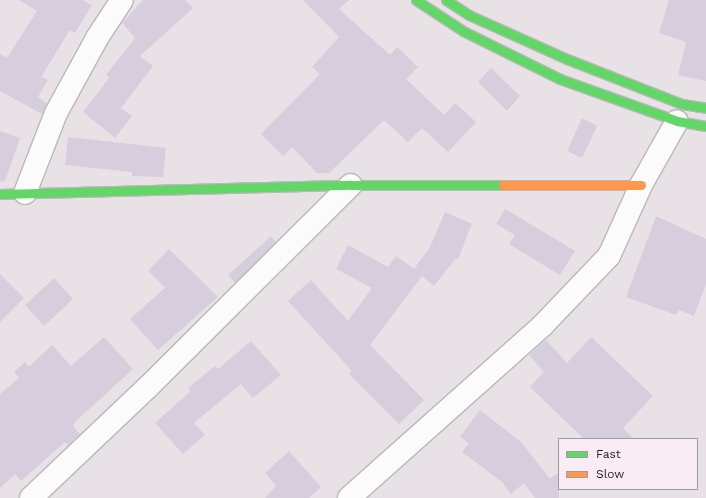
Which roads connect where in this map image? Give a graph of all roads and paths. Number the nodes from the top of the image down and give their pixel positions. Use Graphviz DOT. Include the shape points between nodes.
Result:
graph roads {
  1 [pos="122,0"];
  2 [pos="416,0"];
  3 [pos="446,0"];
  4 [pos="564,69"];
  5 [pos="706,108"];
  6 [pos="677,121"];
  7 [pos="706,126"];
  8 [pos="351,185"];
  9 [pos="641,185"];
  10 [pos="25,193"];
  11 [pos="0,194"];
  12 [pos="31,498"];
  13 [pos="349,498"];
  1 -- 10 [label="street" via="97,38 56,113"];
  2 -- 4 [label="street" via="462,31"];
  3 -- 4 [label="street" via="469,16"];
  4 -- 5 [label="street" via="682,104"];
  4 -- 6 [label="street"];
  6 -- 7 [label="street"];
  6 -- 9 [label="street"];
  8 -- 9 [label="street"];
  8 -- 10 [label="street"];
  8 -- 12 [label="street" via="148,387"];
  9 -- 13 [label="street" via="609,256 542,326"];
  10 -- 11 [label="street"];
}
